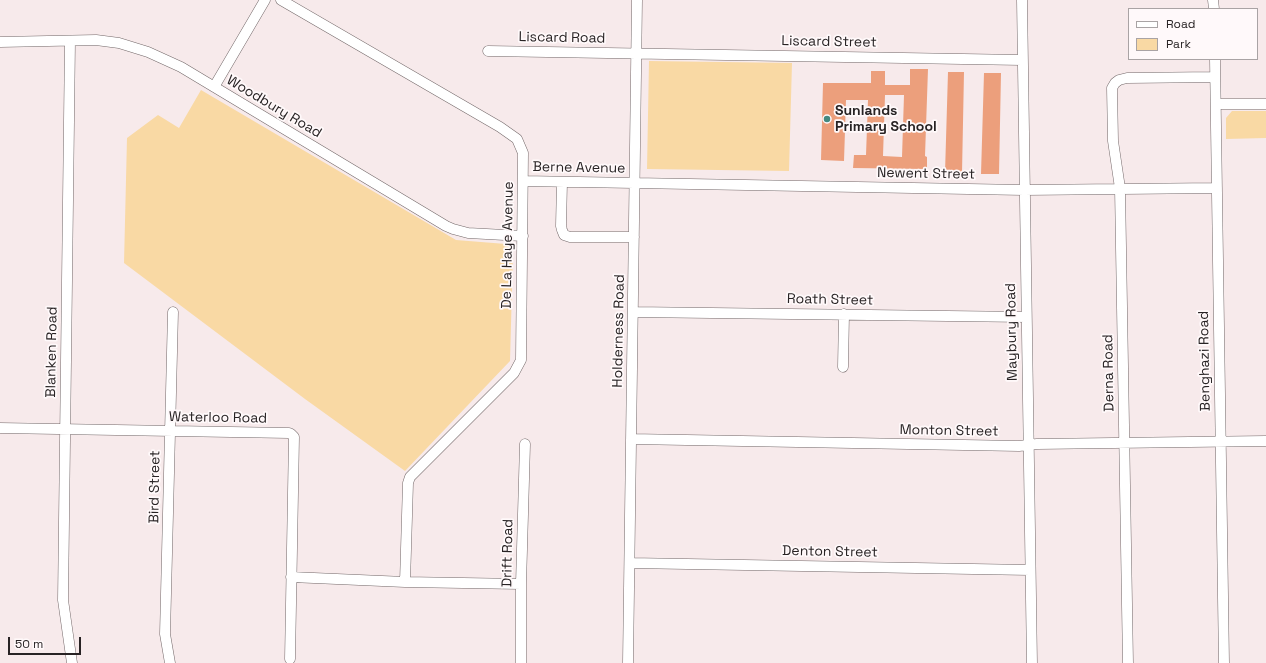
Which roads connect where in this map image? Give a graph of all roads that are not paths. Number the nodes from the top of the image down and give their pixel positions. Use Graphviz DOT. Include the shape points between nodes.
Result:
graph roads {
  1 [pos="265,0"];
  2 [pos="281,0"];
  3 [pos="637,0"];
  4 [pos="1022,0"];
  5 [pos="70,41"];
  6 [pos="0,42"];
  7 [pos="488,51"];
  8 [pos="636,53"];
  9 [pos="1022,60"];
  10 [pos="1215,60"];
  11 [pos="1215,77"];
  12 [pos="214,87"];
  13 [pos="1216,104"];
  14 [pos="1266,104"];
  15 [pos="523,182"];
  16 [pos="562,182"];
  17 [pos="634,183"];
  18 [pos="1120,188"];
  19 [pos="1217,188"];
  20 [pos="1024,190"];
  21 [pos="523,236"];
  22 [pos="634,237"];
  23 [pos="173,312"];
  24 [pos="633,312"];
  25 [pos="844,314"];
  26 [pos="1026,317"];
  27 [pos="844,367"];
  28 [pos="0,428"];
  29 [pos="65,430"];
  30 [pos="170,431"];
  31 [pos="631,440"];
  32 [pos="1266,441"];
  33 [pos="1220,442"];
  34 [pos="1124,443"];
  35 [pos="525,444"];
  36 [pos="1028,445"];
  37 [pos="630,563"];
  38 [pos="1030,570"];
  39 [pos="291,577"];
  40 [pos="406,582"];
  41 [pos="522,584"];
  42 [pos="290,659"];
  43 [pos="72,663"];
  44 [pos="170,663"];
  45 [pos="521,663"];
  46 [pos="628,663"];
  47 [pos="1032,663"];
  48 [pos="1128,663"];
  49 [pos="1224,663"];
  1 -- 12 [label="street"];
  2 -- 15 [label="street, De La Haye Avenue" via="517,139 523,153"];
  3 -- 8 [label="street, Holderness Road"];
  4 -- 9 [label="street, Maybury Road"];
  5 -- 6 [label="street, Woodbury Road"];
  5 -- 12 [label="street, Woodbury Road" via="96,40 120,43 181,67"];
  5 -- 29 [label="street, Blanken Road"];
  7 -- 8 [label="street, Liscard Road"];
  8 -- 9 [label="street, Liscard Street"];
  8 -- 17 [label="street, Holderness Road"];
  9 -- 20 [label="street, Maybury Road"];
  10 -- 11 [label="street, Benghazi Road"];
  11 -- 13 [label="street, Benghazi Road"];
  11 -- 18 [label="street, Derna Road" via="1127,78 1115,83 1112,92 1113,141"];
  12 -- 21 [label="street, Woodbury Road" via="446,226 468,233"];
  13 -- 14 [label="street"];
  13 -- 19 [label="street, Benghazi Road"];
  15 -- 16 [label="street, Berne Avenue"];
  15 -- 21 [label="street, De La Haye Avenue"];
  16 -- 17 [label="street, Berne Avenue"];
  16 -- 22 [label="street" via="561,226 567,237"];
  17 -- 20 [label="street, Newent Street"];
  17 -- 22 [label="street, Holderness Road"];
  18 -- 19 [label="street, Newent Street"];
  18 -- 20 [label="street, Newent Street"];
  18 -- 34 [label="street, Derna Road"];
  19 -- 33 [label="street, Benghazi Road"];
  20 -- 26 [label="street, Maybury Road"];
  21 -- 40 [label="street, De La Haye Avenue" via="520,364 410,477"];
  22 -- 24 [label="street, Holderness Road"];
  23 -- 30 [label="street, Bird Street"];
  24 -- 25 [label="street, Roath Street"];
  24 -- 31 [label="street, Holderness Road"];
  25 -- 26 [label="street, Roath Street"];
  25 -- 27 [label="street"];
  26 -- 36 [label="street, Maybury Road"];
  28 -- 29 [label="street, Waterloo Road"];
  29 -- 30 [label="street, Waterloo Road"];
  29 -- 43 [label="street, Blanken Road" via="63,600"];
  30 -- 39 [label="street, Waterloo Road" via="292,434 294,437"];
  30 -- 44 [label="street, Bird Street" via="165,634"];
  31 -- 36 [label="street, Monton Street"];
  31 -- 37 [label="street, Holderness Road"];
  32 -- 33 [label="street, Monton Street"];
  33 -- 34 [label="street, Monton Street"];
  33 -- 49 [label="street, Benghazi Road"];
  34 -- 36 [label="street, Monton Street"];
  34 -- 48 [label="street, Derna Road"];
  35 -- 41 [label="street, Drift Road"];
  36 -- 38 [label="street, Maybury Road"];
  37 -- 38 [label="street, Denton Street"];
  37 -- 46 [label="street, Holderness Road"];
  38 -- 47 [label="street, Maybury Road"];
  39 -- 40 [label="street"];
  39 -- 42 [label="street, Waterloo Road"];
  40 -- 41 [label="street"];
  41 -- 45 [label="street, Drift Road"];
}
